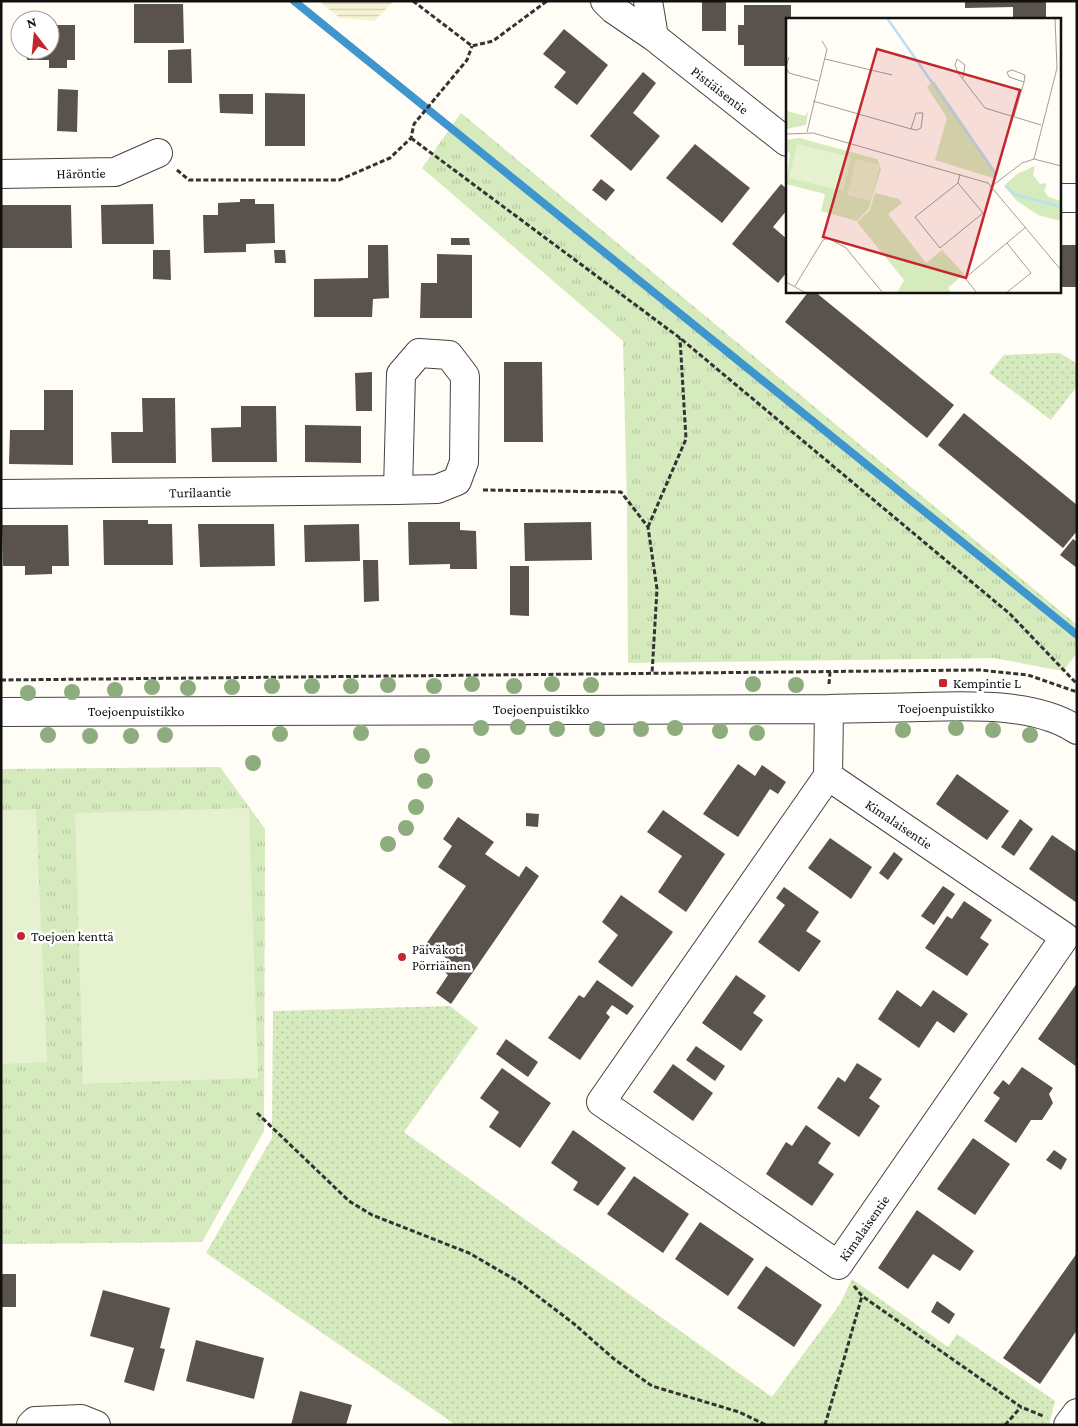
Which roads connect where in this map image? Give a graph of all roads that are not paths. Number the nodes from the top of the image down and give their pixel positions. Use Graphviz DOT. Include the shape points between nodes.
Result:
graph roads {
  1 [pos="605,1"];
  2 [pos="648,1"];
  3 [pos="654,37"];
  4 [pos="786,141"];
  5 [pos="158,153"];
  6 [pos="1,174"];
  7 [pos="1060,198"];
  8 [pos="1077,198"];
  9 [pos="398,490"];
  10 [pos="1,494"];
  11 [pos="829,709"];
  12 [pos="1,712"];
  13 [pos="1075,726"];
  14 [pos="828,776"];
  15 [pos="1077,1412"];
  16 [pos="1059,1421"];
  17 [pos="31,1425"];
  18 [pos="96,1425"];
  1 -- 3 [label="street, Pistiäisentie" via="613,10"];
  2 -- 3 [label="street"];
  3 -- 4 [label="street, Pistiäisentie"];
  5 -- 6 [label="street, Häröntie" via="115,172"];
  7 -- 8 [label="street"];
  9 -- 9 [label="street, Turilaantie" via="437,489 457,481 464,462 465,376 449,355 419,354 401,374"];
  9 -- 10 [label="street, Turilaantie"];
  11 -- 12 [label="street, Toejoenpuistikko"];
  11 -- 13 [label="street, Toejoenpuistikko" via="1005,708"];
  11 -- 14 [label="street"];
  14 -- 14 [label="street, Kimalaisentie" via="601,1102 838,1265 1065,938"];
  15 -- 16 [label="street"];
  17 -- 18 [label="street" via="35,1421 80,1419"];
}
